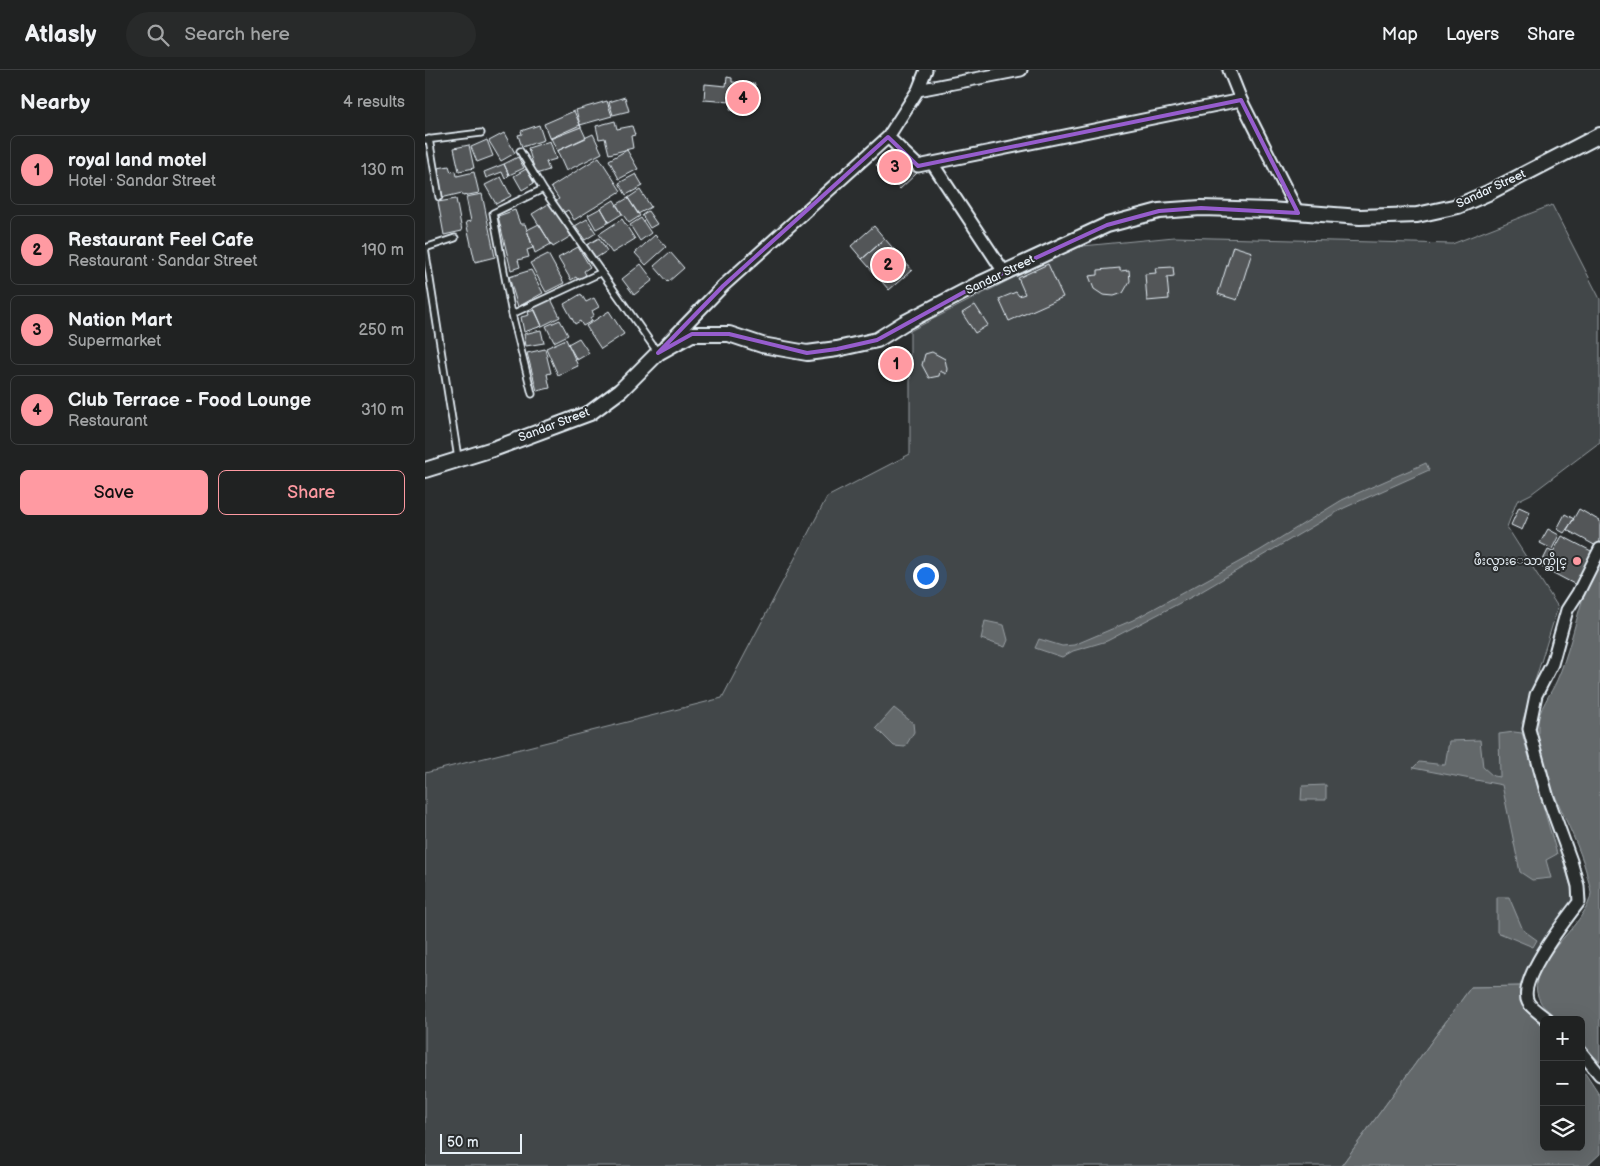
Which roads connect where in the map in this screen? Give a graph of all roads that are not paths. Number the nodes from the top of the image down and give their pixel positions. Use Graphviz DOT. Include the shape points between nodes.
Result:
graph roads {
  1 [pos="926,70"];
  2 [pos="1021,70"];
  3 [pos="1229,70"];
  4 [pos="918,90"];
  5 [pos="1241,100"];
  6 [pos="481,134"];
  7 [pos="1600,135"];
  8 [pos="888,137"];
  9 [pos="427,140"];
  10 [pos="520,150"];
  11 [pos="931,163"];
  12 [pos="543,188"];
  13 [pos="439,197"];
  14 [pos="1298,213"];
  15 [pos="455,238"];
  16 [pos="425,248"];
  17 [pos="1004,272"];
  18 [pos="600,273"];
  19 [pos="512,314"];
  20 [pos="658,353"];
  21 [pos="532,394"];
  22 [pos="458,460"];
  23 [pos="425,470"];
  24 [pos="1600,549"];
  25 [pos="1544,1016"];
  26 [pos="1585,1057"];
  27 [pos="1600,1075"];
  1 -- 4 [label="street"];
  2 -- 4 [label="street"];
  3 -- 5 [label="street"];
  4 -- 8 [label="street"];
  5 -- 11 [label="street"];
  5 -- 14 [label="street"];
  6 -- 9 [label="lane"];
  7 -- 14 [label="street, Sandar Street" via="1458,206 1417,215 1361,217"];
  8 -- 11 [label="street" via="918,166"];
  8 -- 20 [label="street" via="723,286"];
  9 -- 13 [label="lane"];
  10 -- 12 [label="lane"];
  11 -- 17 [label="street"];
  12 -- 18 [label="lane"];
  12 -- 19 [label="lane" via="493,213"];
  14 -- 17 [label="street, Sandar Street" via="1201,208 1159,211 1107,225"];
  15 -- 16 [label="lane"];
  16 -- 22 [label="lane"];
  17 -- 20 [label="street, Sandar Street" via="877,340 807,353 762,345 729,334 692,334"];
  18 -- 19 [label="lane"];
  18 -- 20 [label="lane"];
  19 -- 21 [label="lane"];
  20 -- 22 [label="street, Sandar Street" via="621,390 590,412"];
  22 -- 23 [label="street, Sandar Street"];
  24 -- 25 [label="street" via="1567,610 1552,664 1536,695 1529,729 1547,795 1571,861 1579,902 1558,928 1525,989 1528,1002"];
  26 -- 27 [label="street"];
}
